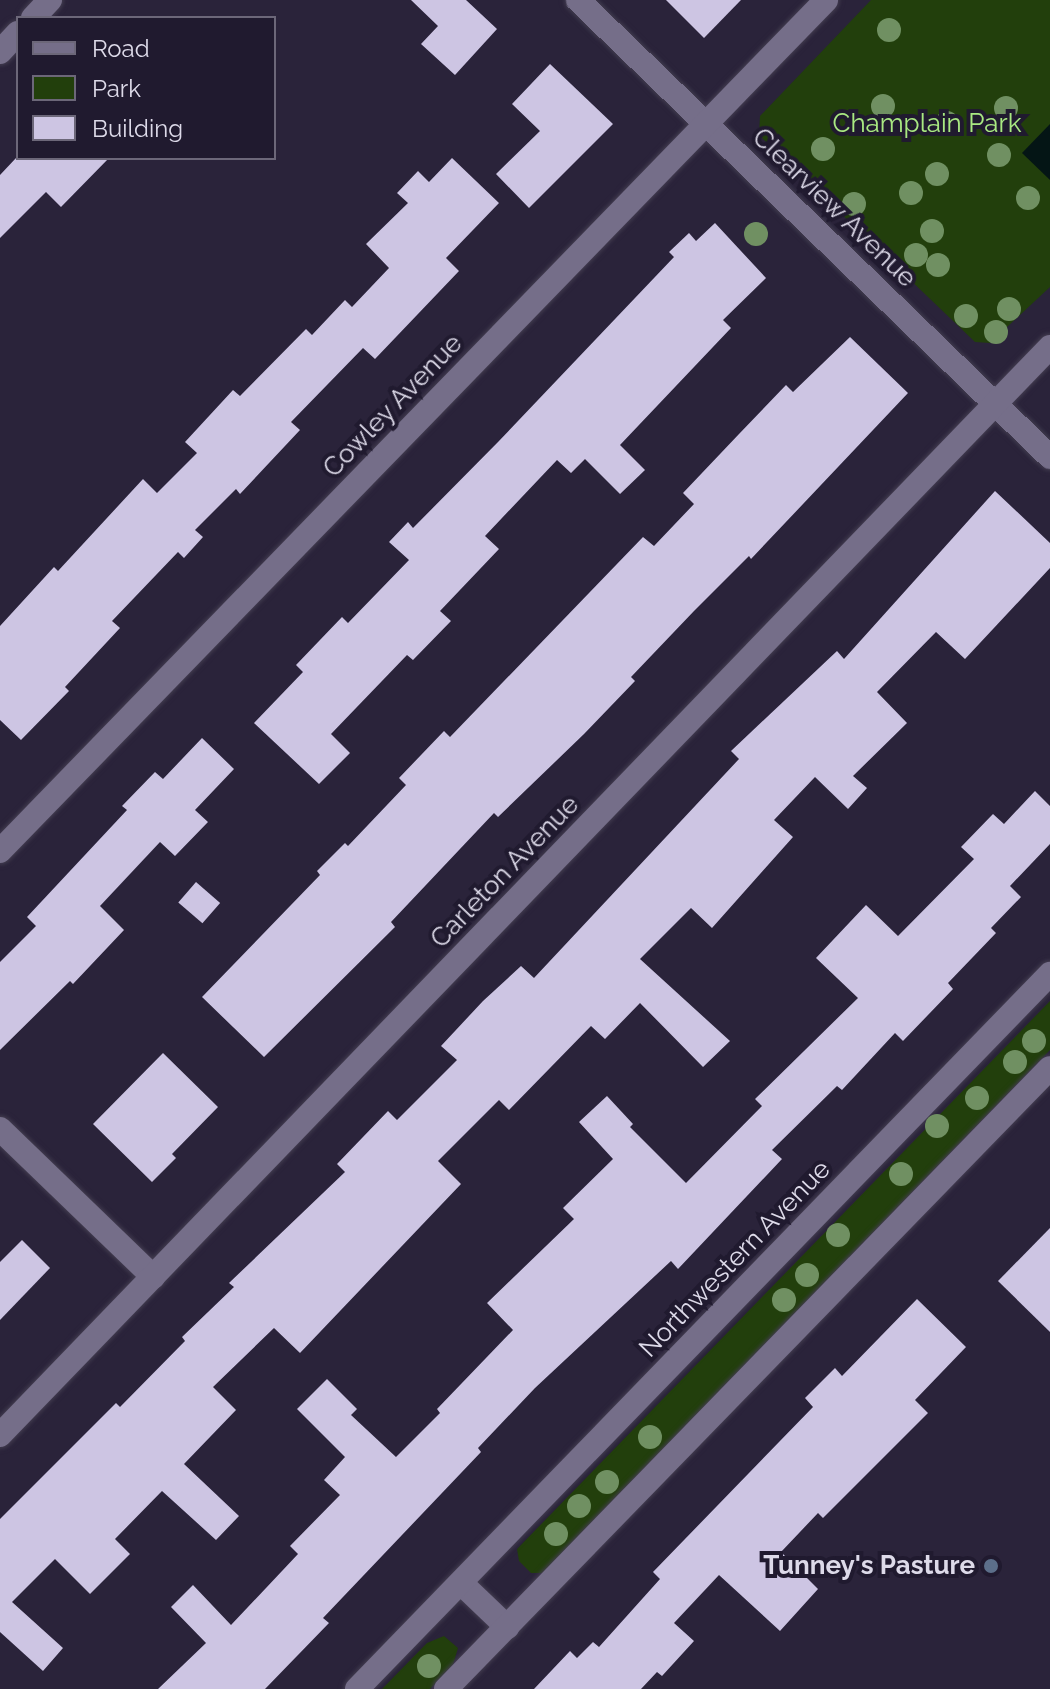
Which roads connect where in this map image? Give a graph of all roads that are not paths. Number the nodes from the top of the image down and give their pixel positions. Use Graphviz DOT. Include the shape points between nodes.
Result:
graph roads {
  1 [pos="50,0"];
  2 [pos="578,0"];
  3 [pos="826,0"];
  4 [pos="35,16"];
  5 [pos="16,35"];
  6 [pos="0,52"];
  7 [pos="706,123"];
  8 [pos="1050,347"];
  9 [pos="995,404"];
  10 [pos="1050,457"];
  11 [pos="0,851"];
  12 [pos="1050,974"];
  13 [pos="1050,1068"];
  14 [pos="0,1129"];
  15 [pos="153,1277"];
  16 [pos="0,1435"];
  17 [pos="461,1583"];
  18 [pos="507,1627"];
  19 [pos="357,1689"];
  20 [pos="446,1689"];
  1 -- 4 [label="street"];
  2 -- 7 [label="street, Clearview Avenue"];
  3 -- 7 [label="street, Cowley Avenue"];
  5 -- 6 [label="street"];
  7 -- 9 [label="street, Clearview Avenue"];
  7 -- 11 [label="street, Cowley Avenue"];
  8 -- 9 [label="street, Carleton Avenue"];
  9 -- 10 [label="street, Clearview Avenue"];
  9 -- 15 [label="street, Carleton Avenue"];
  12 -- 17 [label="street, Northwestern Avenue"];
  13 -- 18 [label="street"];
  14 -- 15 [label="street"];
  15 -- 16 [label="street, Carleton Avenue"];
  17 -- 18 [label="street"];
  17 -- 19 [label="street, Northwestern Avenue"];
  18 -- 20 [label="street"];
}
